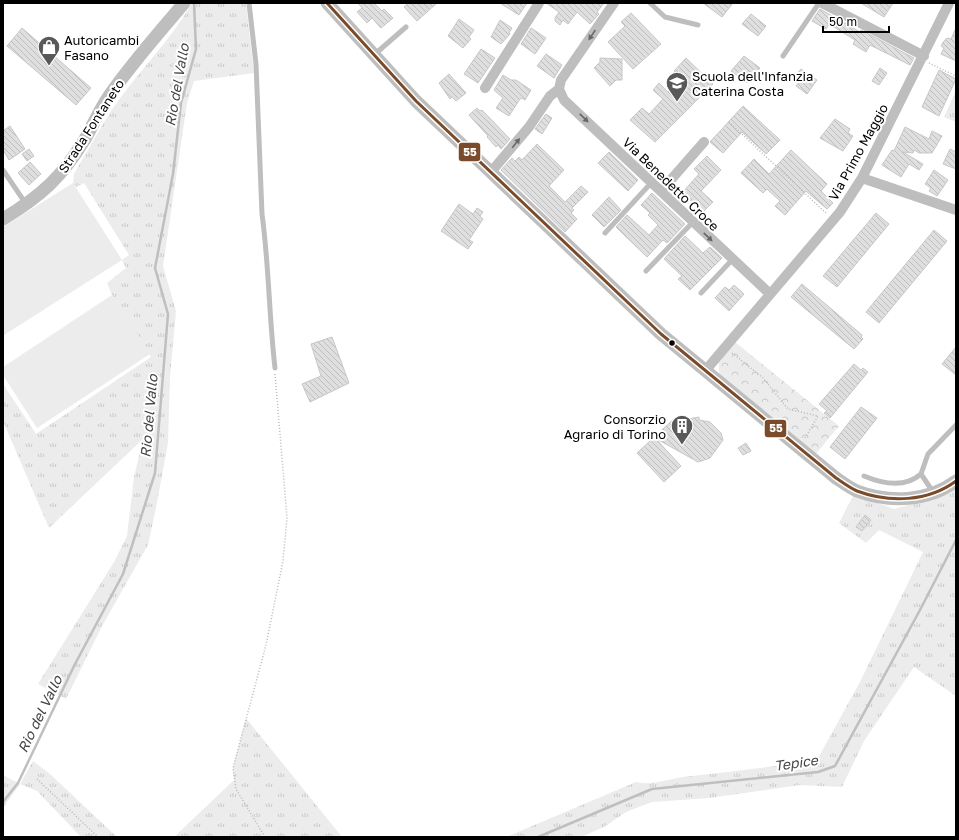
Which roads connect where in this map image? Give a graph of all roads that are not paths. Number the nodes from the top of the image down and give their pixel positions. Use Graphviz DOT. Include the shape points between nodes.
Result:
graph roads {
  1 [pos="184,3"];
  2 [pos="249,3"];
  3 [pos="327,3"];
  4 [pos="539,3"];
  5 [pos="614,3"];
  6 [pos="650,3"];
  7 [pos="819,3"];
  8 [pos="822,3"];
  9 [pos="949,3"];
  10 [pos="698,25"];
  11 [pos="406,27"];
  12 [pos="374,55"];
  13 [pos="783,56"];
  14 [pos="922,60"];
  15 [pos="485,88"];
  16 [pos="559,89"];
  17 [pos="704,142"];
  18 [pos="3,170"];
  19 [pos="491,172"];
  20 [pos="862,178"];
  21 [pos="652,182"];
  22 [pos="661,191"];
  23 [pos="26,204"];
  24 [pos="956,210"];
  25 [pos="3,219"];
  26 [pos="694,221"];
  27 [pos="605,233"];
  28 [pos="732,260"];
  29 [pos="646,270"];
  30 [pos="701,293"];
  31 [pos="770,294"];
  32 [pos="275,368"];
  33 [pos="705,371"];
  34 [pos="956,425"];
  35 [pos="921,474"];
  36 [pos="864,476"];
  37 [pos="956,481"];
  38 [pos="934,492"];
  1 -- 23 [label="street, Strada Fontaneto" via="116,86 64,170 45,191"];
  2 -- 32 [label="lane" via="256,64 262,214"];
  3 -- 12 [label="street"];
  4 -- 15 [label="street"];
  5 -- 16 [label="street, one-way" via="561,80"];
  6 -- 10 [label="lane" via="665,17"];
  7 -- 13 [label="lane"];
  8 -- 14 [label="street"];
  9 -- 14 [label="street, Via Primo Maggio"];
  11 -- 12 [label="lane"];
  12 -- 19 [label="street" via="416,101"];
  14 -- 20 [label="street, Via Primo Maggio"];
  19 -- 16 [label="street, one-way" via="529,127 550,96"];
  16 -- 21 [label="street, Via Benedetto Croce, one-way" via="564,100"];
  17 -- 22 [label="street"];
  18 -- 23 [label="lane"];
  19 -- 33 [label="street" via="661,334"];
  20 -- 24 [label="street"];
  20 -- 31 [label="street, Via Primo Maggio" via="834,220"];
  21 -- 22 [label="street, Via Benedetto Croce"];
  21 -- 27 [label="lane"];
  22 -- 26 [label="street, Via Benedetto Croce"];
  23 -- 25 [label="street, Strada Fontaneto"];
  26 -- 28 [label="street, Via Benedetto Croce, one-way"];
  26 -- 29 [label="lane"];
  28 -- 30 [label="lane"];
  28 -- 31 [label="street, Via Benedetto Croce"];
  31 -- 33 [label="street, Via Primo Maggio"];
  33 -- 38 [label="street" via="836,478 856,490 895,500 915,498"];
  34 -- 35 [label="lane" via="928,454"];
  35 -- 36 [label="lane" via="906,484 883,482"];
  35 -- 38 [label="lane"];
  37 -- 38 [label="street"];
}
